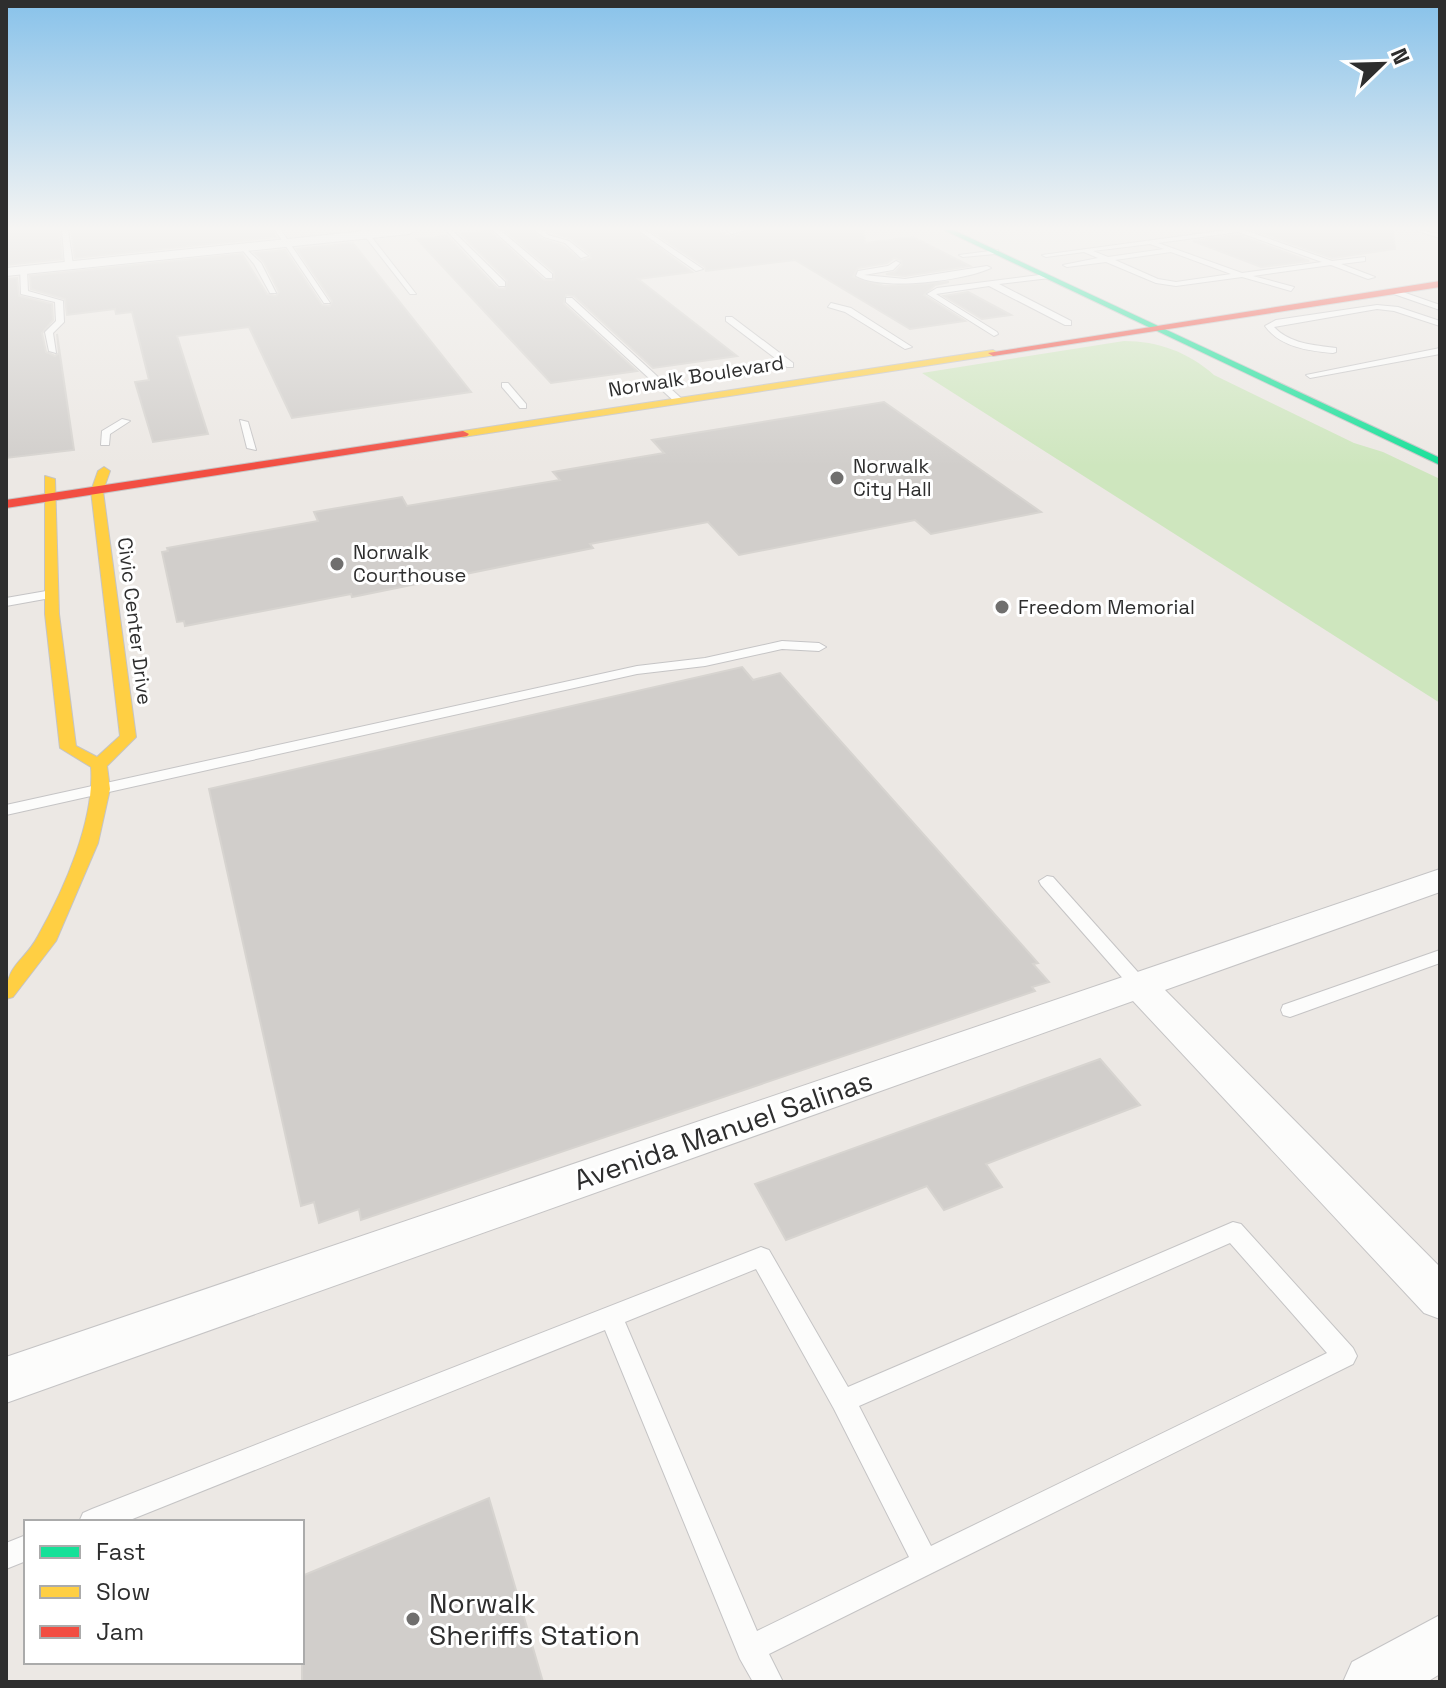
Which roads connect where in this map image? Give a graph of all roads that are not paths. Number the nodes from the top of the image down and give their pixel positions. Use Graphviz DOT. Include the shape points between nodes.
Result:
graph roads {
  1 [pos="59,309"];
  2 [pos="578,309"];
  3 [pos="833,309"];
  4 [pos="844,309"];
  5 [pos="954,309"];
  6 [pos="1040,309"];
  7 [pos="1116,309"];
  8 [pos="1158,309"];
  9 [pos="1165,309"];
  10 [pos="1268,309"];
  11 [pos="1366,309"];
  12 [pos="1376,309"];
  13 [pos="1406,313"];
  14 [pos="1127,314"];
  15 [pos="729,319"];
  16 [pos="1189,320"];
  17 [pos="1068,323"];
  18 [pos="1440,324"];
  19 [pos="1152,326"];
  20 [pos="1440,332"];
  21 [pos="994,334"];
  22 [pos="1225,337"];
  23 [pos="900,348"];
  24 [pos="1333,350"];
  25 [pos="53,351"];
  26 [pos="1440,351"];
  27 [pos="790,365"];
  28 [pos="1303,372"];
  29 [pos="505,385"];
  30 [pos="661,385"];
  31 [pos="1338,388"];
  32 [pos="679,401"];
  33 [pos="523,406"];
  34 [pos="125,421"];
  35 [pos="243,422"];
  36 [pos="252,448"];
  37 [pos="1440,462"];
  38 [pos="104,471"];
  39 [pos="49,479"];
  40 [pos="6,485"];
  41 [pos="97,491"];
  42 [pos="48,499"];
  43 [pos="6,504"];
  44 [pos="52,594"];
  45 [pos="6,602"];
  46 [pos="819,647"];
  47 [pos="99,765"];
  48 [pos="101,789"];
  49 [pos="6,810"];
  50 [pos="1440,880"];
  51 [pos="1047,881"];
  52 [pos="1440,956"];
  53 [pos="1139,985"];
  54 [pos="6,992"];
  55 [pos="1290,1010"];
  56 [pos="1440,1298"];
  57 [pos="611,1316"];
  58 [pos="6,1380"];
  59 [pos="843,1401"];
  60 [pos="97,1520"];
  61 [pos="926,1563"];
  62 [pos="1440,1643"];
  63 [pos="750,1649"];
  64 [pos="769,1682"];
  65 [pos="1372,1682"];
  1 -- 25 [label="lane" via="60,322 49,332"];
  2 -- 30 [label="lane"];
  3 -- 23 [label="lane"];
  4 -- 23 [label="lane"];
  5 -- 21 [label="lane"];
  6 -- 17 [label="lane"];
  7 -- 14 [label="main road"];
  8 -- 14 [label="main road, Norwalk Boulevard"];
  9 -- 16 [label="main road"];
  10 -- 16 [label="main road, Norwalk Boulevard"];
  11 -- 24 [label="lane" via="1269,326 1273,333 1308,348"];
  12 -- 13 [label="lane"];
  13 -- 18 [label="lane"];
  13 -- 20 [label="lane"];
  14 -- 17 [label="main road, Norwalk Boulevard"];
  14 -- 19 [label="main road"];
  15 -- 27 [label="lane"];
  16 -- 19 [label="main road, Norwalk Boulevard"];
  16 -- 22 [label="main road"];
  17 -- 21 [label="main road, Norwalk Boulevard"];
  19 -- 32 [label="main road, Norwalk Boulevard"];
  19 -- 37 [label="main road"];
  21 -- 23 [label="main road, Norwalk Boulevard"];
  23 -- 27 [label="main road, Norwalk Boulevard"];
  26 -- 28 [label="lane"];
  27 -- 30 [label="main road, Norwalk Boulevard"];
  28 -- 31 [label="main road"];
  29 -- 33 [label="lane"];
  30 -- 32 [label="lane"];
  30 -- 33 [label="main road, Norwalk Boulevard"];
  32 -- 41 [label="main road, Norwalk Boulevard"];
  33 -- 36 [label="main road, Norwalk Boulevard"];
  34 -- 38 [label="lane" via="105,433"];
  35 -- 36 [label="lane"];
  36 -- 38 [label="main road, Norwalk Boulevard"];
  38 -- 39 [label="main road, Norwalk Boulevard"];
  38 -- 41 [label="main road, Civic Center Drive"];
  39 -- 40 [label="main road, Norwalk Boulevard"];
  39 -- 42 [label="main road"];
  41 -- 42 [label="main road, Norwalk Boulevard"];
  41 -- 47 [label="main road, Civic Center Drive" via="128,737"];
  42 -- 43 [label="main road, Norwalk Boulevard"];
  42 -- 44 [label="main road"];
  44 -- 45 [label="lane"];
  44 -- 47 [label="main road" via="68,748"];
  46 -- 48 [label="lane" via="782,645 637,670"];
  47 -- 48 [label="main road"];
  48 -- 49 [label="lane"];
  48 -- 54 [label="main road" via="89,843 46,941"];
  50 -- 53 [label="street, Avenida Manuel Salinas"];
  51 -- 53 [label="lane"];
  52 -- 55 [label="lane"];
  53 -- 56 [label="street"];
  53 -- 58 [label="street, Avenida Manuel Salinas"];
  57 -- 59 [label="lane" via="761,1257"];
  57 -- 60 [label="lane"];
  57 -- 63 [label="lane"];
  59 -- 61 [label="lane"];
  59 -- 61 [label="lane" via="1233,1231 1345,1356"];
  61 -- 63 [label="lane"];
  62 -- 65 [label="street"];
  63 -- 64 [label="lane"];
}
